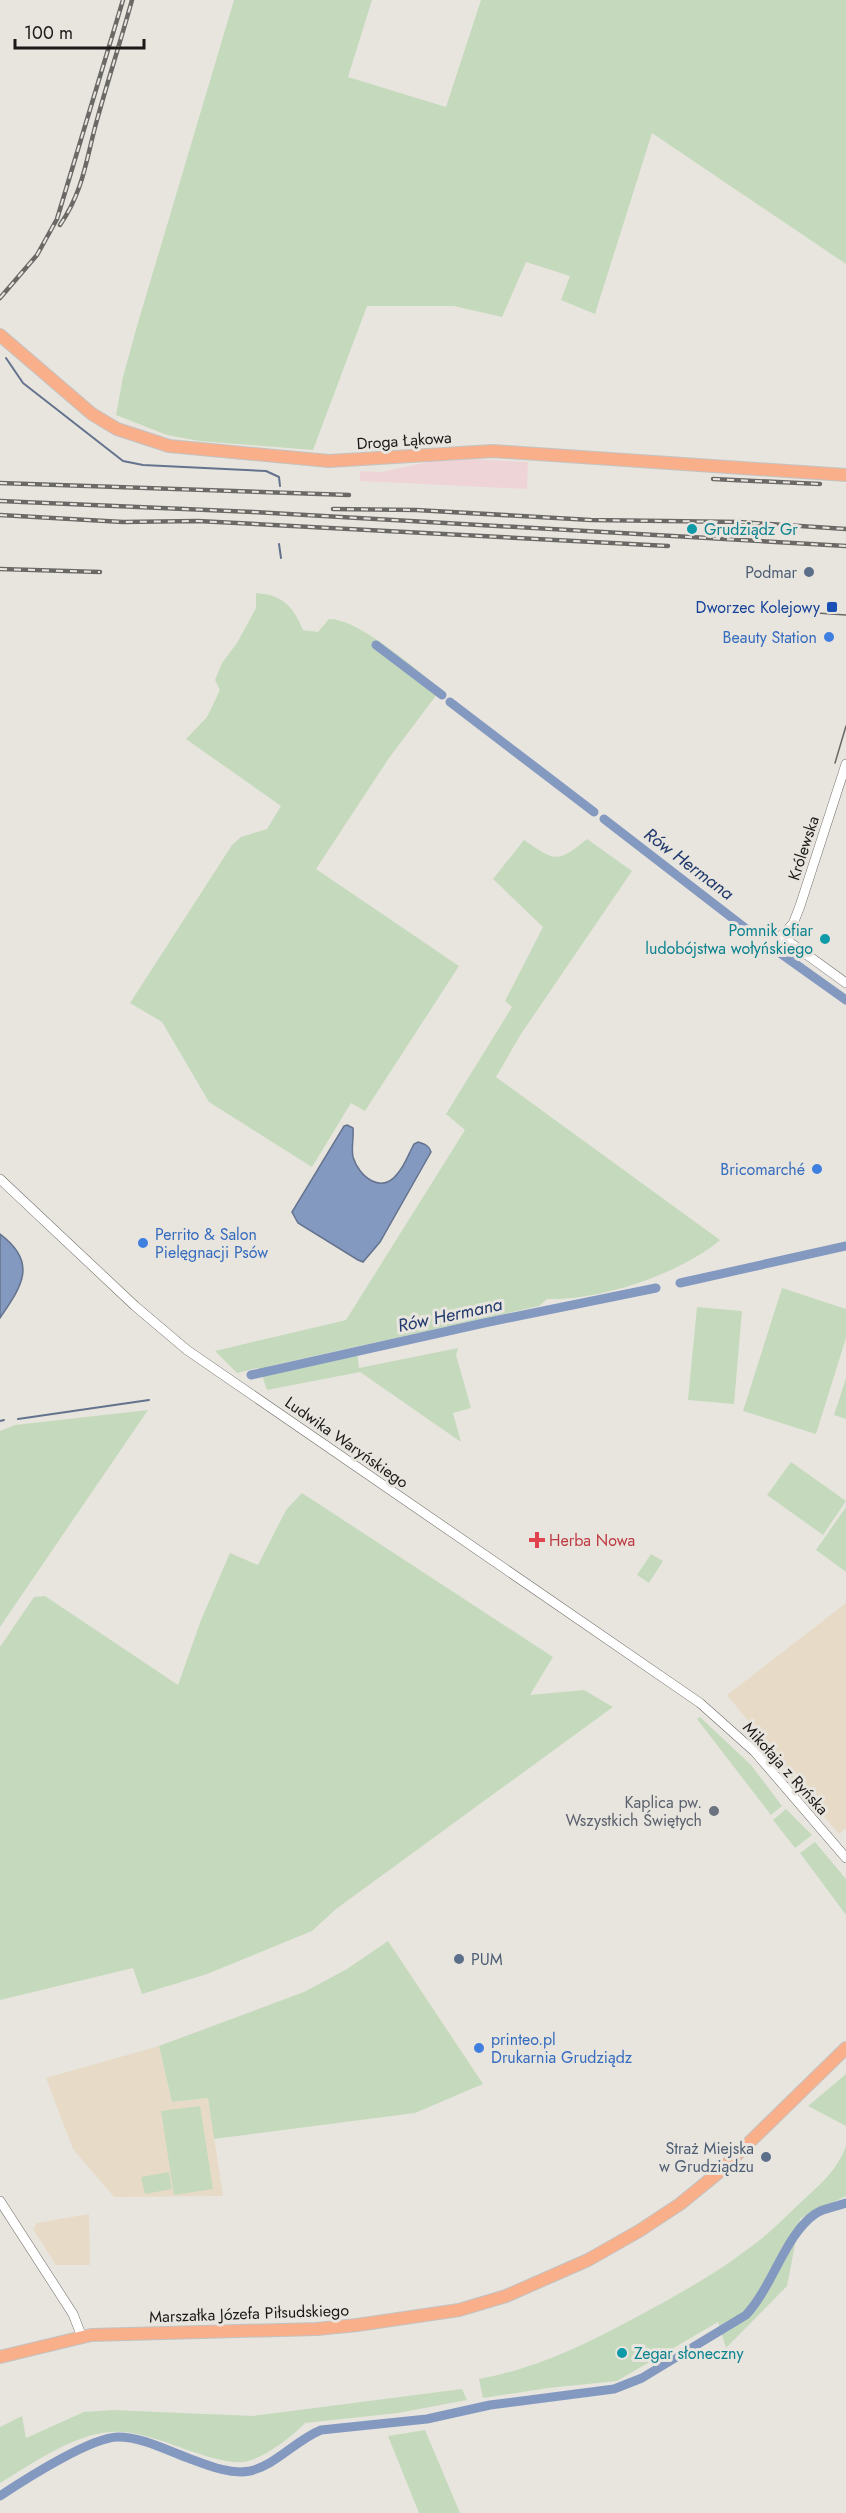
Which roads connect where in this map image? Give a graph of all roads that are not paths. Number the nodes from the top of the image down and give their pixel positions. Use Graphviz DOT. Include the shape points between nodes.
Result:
graph roads {
  1 [pos="0,335"];
  2 [pos="846,475"];
  3 [pos="846,764"];
  4 [pos="846,983"];
  5 [pos="0,1179"];
  6 [pos="700,1703"];
  7 [pos="846,1858"];
  8 [pos="846,2048"];
  9 [pos="0,2201"];
  10 [pos="82,2337"];
  11 [pos="0,2357"];
  1 -- 2 [label="main road, Droga Łąkowa" via="92,414 117,429 169,446 329,461 493,451"];
  3 -- 4 [label="street, Królewska" via="800,906 793,924 782,936"];
  5 -- 6 [label="street, Ludwika Waryńskiego" via="187,1350"];
  6 -- 7 [label="street, Mikołaja z Ryńska" via="755,1752"];
  8 -- 10 [label="main road, Marszałka Józefa Piłsudskiego" via="718,2173 680,2204 588,2260 506,2296 459,2310 333,2328"];
  9 -- 10 [label="street" via="73,2314"];
  10 -- 11 [label="main road, Marszałka Józefa Piłsudskiego"];
}
